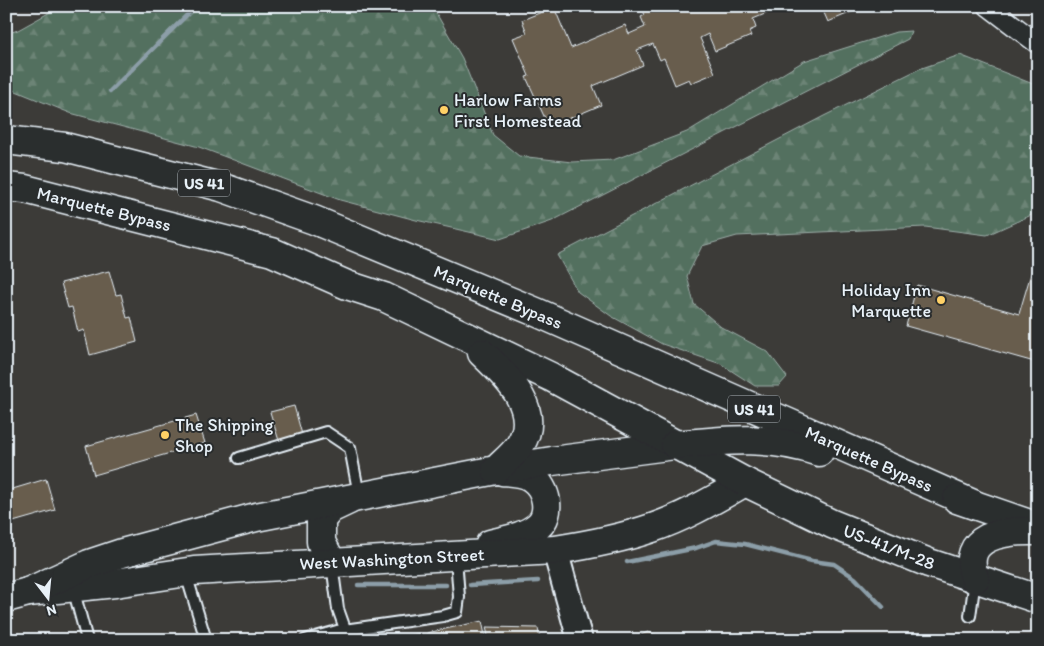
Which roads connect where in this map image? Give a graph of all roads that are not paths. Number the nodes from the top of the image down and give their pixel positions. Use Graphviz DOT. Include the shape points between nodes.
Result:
graph roads {
  1 [pos="988,6"];
  2 [pos="1038,44"];
  3 [pos="6,140"];
  4 [pos="6,187"];
  5 [pos="469,339"];
  6 [pos="675,446"];
  7 [pos="239,458"];
  8 [pos="496,470"];
  9 [pos="745,482"];
  10 [pos="359,495"];
  11 [pos="973,504"];
  12 [pos="1038,529"];
  13 [pos="554,550"];
  14 [pos="456,556"];
  15 [pos="332,563"];
  16 [pos="186,572"];
  17 [pos="975,579"];
  18 [pos="73,587"];
  19 [pos="17,595"];
  20 [pos="1038,599"];
  21 [pos="970,616"];
  22 [pos="347,635"];
  23 [pos="87,640"];
  24 [pos="206,640"];
  25 [pos="306,640"];
  26 [pos="580,640"];
  1 -- 2 [label="street"];
  3 -- 11 [label="main road, Marquette Bypass / US 41" via="66,147 221,187 314,220 536,312"];
  4 -- 5 [label="main road, Marquette Bypass" via="25,189 272,252 347,285 384,297"];
  5 -- 6 [label="main road, Marquette Bypass" via="551,377"];
  5 -- 8 [label="main road" via="510,382 525,408 527,429 524,438"];
  6 -- 8 [label="main road, West Washington Street"];
  6 -- 9 [label="main road, Marquette Bypass"];
  6 -- 11 [label="main road, West Washington Street" via="763,439 796,444"];
  7 -- 10 [label="lane" via="326,432 350,448"];
  8 -- 10 [label="main road, West Washington Street"];
  8 -- 14 [label="main road" via="524,474 533,479 545,494 543,519 530,531"];
  9 -- 13 [label="main road, West Washington Street" via="689,513 652,528 605,542"];
  9 -- 17 [label="main road, US-41/M-28" via="832,524"];
  10 -- 15 [label="main road" via="330,509 321,520 321,542"];
  10 -- 19 [label="main road, West Washington Street" via="227,524 122,553"];
  11 -- 12 [label="main road, US 41"];
  12 -- 17 [label="main road" via="1002,532 982,541 971,558"];
  13 -- 14 [label="main road, West Washington Street"];
  13 -- 26 [label="street"];
  14 -- 15 [label="main road, West Washington Street"];
  14 -- 22 [label="lane" via="457,612"];
  15 -- 16 [label="main road, West Washington Street"];
  15 -- 22 [label="lane" via="338,609"];
  16 -- 18 [label="main road, West Washington Street"];
  16 -- 24 [label="lane"];
  17 -- 20 [label="main road, US-41/M-28"];
  17 -- 21 [label="lane"];
  18 -- 19 [label="main road, West Washington Street"];
  18 -- 23 [label="lane"];
  22 -- 25 [label="lane"];
}
